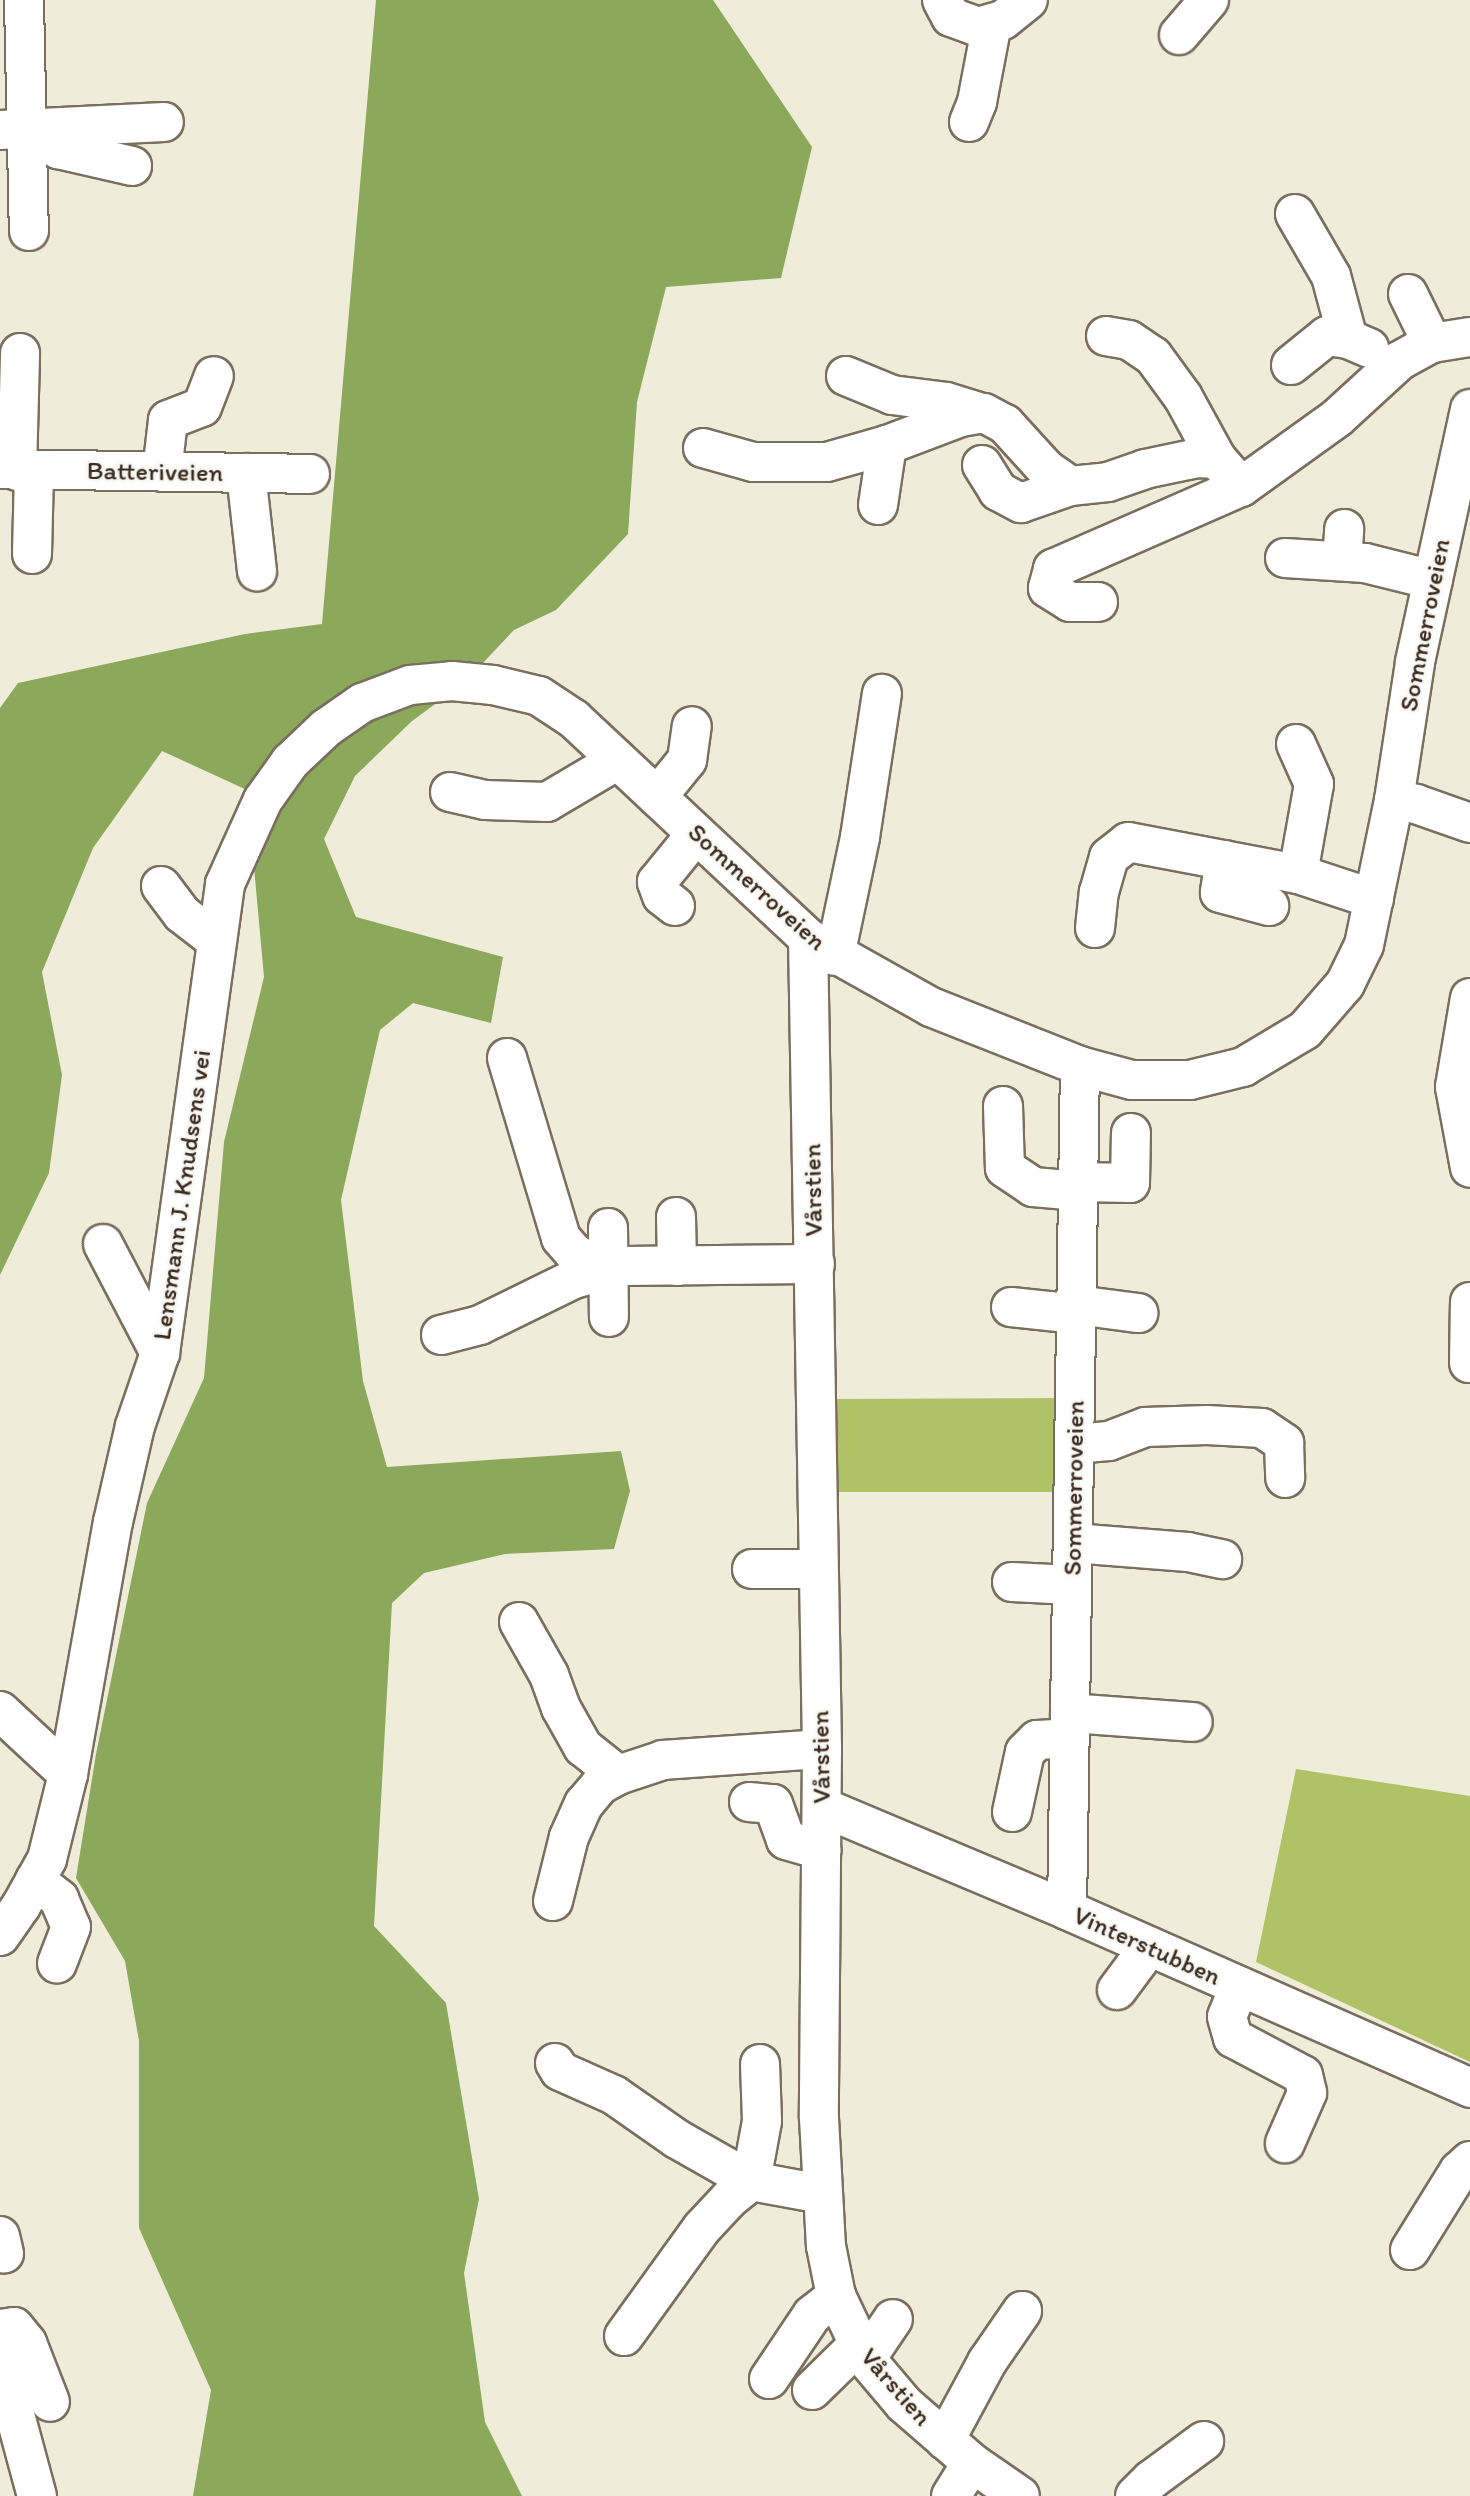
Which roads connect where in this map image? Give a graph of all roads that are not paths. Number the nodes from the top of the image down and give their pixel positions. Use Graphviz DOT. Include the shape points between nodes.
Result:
graph roads {
  1 [pos="24,0"];
  2 [pos="942,0"];
  3 [pos="1028,0"];
  4 [pos="1209,0"];
  5 [pos="992,23"];
  6 [pos="1179,35"];
  7 [pos="164,122"];
  8 [pos="969,122"];
  9 [pos="14,130"];
  10 [pos="132,166"];
  11 [pos="1295,214"];
  12 [pos="29,231"];
  13 [pos="1408,294"];
  14 [pos="1106,335"];
  15 [pos="1470,337"];
  16 [pos="1348,339"];
  17 [pos="1432,343"];
  18 [pos="20,353"];
  19 [pos="1399,362"];
  20 [pos="1291,365"];
  21 [pos="214,376"];
  22 [pos="846,376"];
  23 [pos="1470,409"];
  24 [pos="984,413"];
  25 [pos="887,445"];
  26 [pos="703,448"];
  27 [pos="982,465"];
  28 [pos="17,470"];
  29 [pos="162,472"];
  30 [pos="246,473"];
  31 [pos="1229,473"];
  32 [pos="310,474"];
  33 [pos="1070,486"];
  34 [pos="878,505"];
  35 [pos="32,554"];
  36 [pos="1285,558"];
  37 [pos="257,571"];
  38 [pos="1433,580"];
  39 [pos="1098,602"];
  40 [pos="882,694"];
  41 [pos="574,719"];
  42 [pos="692,726"];
  43 [pos="1296,744"];
  44 [pos="618,760"];
  45 [pos="450,792"];
  46 [pos="657,797"];
  47 [pos="1394,800"];
  48 [pos="1470,823"];
  49 [pos="696,834"];
  50 [pos="1225,860"];
  51 [pos="1298,874"];
  52 [pos="161,886"];
  53 [pos="1374,899"];
  54 [pos="675,906"];
  55 [pos="1269,906"];
  56 [pos="1095,928"];
  57 [pos="217,941"];
  58 [pos="821,947"];
  59 [pos="1470,998"];
  60 [pos="507,1058"];
  61 [pos="1080,1066"];
  62 [pos="1003,1106"];
  63 [pos="1131,1133"];
  64 [pos="1470,1168"];
  65 [pos="1079,1187"];
  66 [pos="676,1217"];
  67 [pos="608,1228"];
  68 [pos="103,1244"];
  69 [pos="815,1264"];
  70 [pos="677,1266"];
  71 [pos="606,1270"];
  72 [pos="1470,1302"];
  73 [pos="1011,1307"];
  74 [pos="1077,1310"];
  75 [pos="1138,1313"];
  76 [pos="609,1317"];
  77 [pos="441,1335"];
  78 [pos="160,1353"];
  79 [pos="1469,1363"];
  80 [pos="1074,1444"];
  81 [pos="1285,1478"];
  82 [pos="1073,1543"];
  83 [pos="1222,1559"];
  84 [pos="752,1569"];
  85 [pos="817,1569"];
  86 [pos="1012,1582"];
  87 [pos="1072,1585"];
  88 [pos="519,1622"];
  89 [pos="0,1711"];
  90 [pos="1193,1722"];
  91 [pos="1070,1725"];
  92 [pos="822,1749"];
  93 [pos="68,1774"];
  94 [pos="618,1774"];
  95 [pos="749,1802"];
  96 [pos="822,1807"];
  97 [pos="1012,1812"];
  98 [pos="822,1850"];
  99 [pos="35,1880"];
  100 [pos="553,1901"];
  101 [pos="1067,1910"];
  102 [pos="2,1922"];
  103 [pos="1149,1947"];
  104 [pos="57,1963"];
  105 [pos="1239,1987"];
  106 [pos="1117,1990"];
  107 [pos="555,2063"];
  108 [pos="760,2064"];
  109 [pos="1470,2088"];
  110 [pos="1285,2144"];
  111 [pos="1470,2161"];
  112 [pos="751,2181"];
  113 [pos="821,2194"];
  114 [pos="1410,2250"];
  115 [pos="836,2296"];
  116 [pos="1022,2311"];
  117 [pos="893,2319"];
  118 [pos="0,2329"];
  119 [pos="624,2336"];
  120 [pos="862,2352"];
  121 [pos="2,2373"];
  122 [pos="769,2379"];
  123 [pos="812,2390"];
  124 [pos="50,2402"];
  125 [pos="1204,2441"];
  126 [pos="958,2452"];
  127 [pos="31,2494"];
  128 [pos="951,2496"];
  129 [pos="1020,2496"];
  130 [pos="1135,2496"];
  1 -- 9 [label="street"];
  2 -- 5 [label="street" via="951,17 978,27"];
  3 -- 5 [label="street"];
  4 -- 6 [label="street"];
  5 -- 8 [label="street"];
  7 -- 9 [label="street"];
  9 -- 10 [label="street" via="58,149"];
  9 -- 12 [label="street"];
  11 -- 16 [label="street" via="1331,276"];
  13 -- 17 [label="street"];
  14 -- 31 [label="street" via="1129,340 1153,356"];
  15 -- 17 [label="street"];
  16 -- 19 [label="street"];
  16 -- 20 [label="street" via="1326,335"];
  17 -- 19 [label="street"];
  18 -- 28 [label="street"];
  19 -- 31 [label="street" via="1337,418"];
  21 -- 29 [label="street" via="202,407 167,420"];
  22 -- 24 [label="street" via="892,395"];
  23 -- 38 [label="street, Sommerroveien"];
  24 -- 25 [label="street"];
  24 -- 33 [label="street" via="1005,424 1046,469"];
  25 -- 26 [label="street" via="827,462 753,462"];
  25 -- 34 [label="street"];
  27 -- 33 [label="street" via="998,491 1021,503"];
  28 -- 29 [label="street, Batteriveien"];
  28 -- 35 [label="street"];
  29 -- 30 [label="street, Batteriveien"];
  30 -- 32 [label="street, Batteriveien"];
  30 -- 37 [label="street"];
  31 -- 33 [label="street" via="1197,458 1145,468 1108,482"];
  31 -- 39 [label="street" via="1053,569 1048,588 1070,602"];
  36 -- 38 [label="street" via="1343,545 1365,563"];
  38 -- 47 [label="street, Sommerroveien"];
  40 -- 58 [label="street, Vårstien" via="870,839"];
  41 -- 44 [label="street, Sommerroveien"];
  41 -- 57 [label="street, Lensmann J. Knudsens vei" via="539,696 452,681 410,685 362,703 290,762 263,800 225,884"];
  42 -- 46 [label="street" via="687,760"];
  43 -- 51 [label="street" via="1314,784"];
  44 -- 45 [label="street" via="547,802 485,800"];
  44 -- 46 [label="street, Sommerroveien"];
  46 -- 49 [label="street, Sommerroveien"];
  47 -- 48 [label="street"];
  47 -- 53 [label="street, Sommerroveien"];
  49 -- 54 [label="street" via="657,882 662,896"];
  49 -- 58 [label="street, Sommerroveien"];
  50 -- 51 [label="street"];
  50 -- 55 [label="street" via="1220,893"];
  50 -- 56 [label="street" via="1128,842 1109,857"];
  51 -- 53 [label="street"];
  52 -- 57 [label="street" via="182,914"];
  53 -- 61 [label="street, Sommerroveien" via="1364,945 1345,984 1305,1031 1243,1067 1190,1080 1132,1080"];
  57 -- 78 [label="street, Lensmann J. Knudsens vei"];
  58 -- 61 [label="street, Sommerroveien" via="931,1007"];
  58 -- 69 [label="street, Vårstien"];
  59 -- 64 [label="street" via="1455,1087"];
  60 -- 71 [label="street" via="561,1238 574,1253"];
  61 -- 65 [label="street, Sommerroveien"];
  62 -- 65 [label="street" via="1005,1168 1033,1187"];
  63 -- 65 [label="street" via="1129,1193"];
  65 -- 74 [label="street, Sommerroveien"];
  66 -- 70 [label="street"];
  67 -- 71 [label="street"];
  68 -- 78 [label="street"];
  69 -- 70 [label="street"];
  69 -- 85 [label="street, Vårstien"];
  70 -- 71 [label="street"];
  71 -- 76 [label="street"];
  71 -- 77 [label="street" via="574,1279 480,1325"];
  72 -- 79 [label="street"];
  73 -- 74 [label="street"];
  74 -- 75 [label="street"];
  74 -- 80 [label="street, Sommerroveien"];
  78 -- 93 [label="street, Lensmann J. Knudsens vei" via="135,1426 113,1522"];
  80 -- 81 [label="street" via="1109,1441 1144,1427 1262,1428 1284,1443"];
  80 -- 82 [label="street, Sommerroveien"];
  82 -- 83 [label="street"];
  82 -- 87 [label="street, Sommerroveien"];
  84 -- 85 [label="street"];
  85 -- 92 [label="street, Vårstien"];
  86 -- 87 [label="street"];
  87 -- 91 [label="street, Sommerroveien"];
  88 -- 94 [label="street" via="583,1747"];
  89 -- 93 [label="street"];
  90 -- 91 [label="street"];
  91 -- 97 [label="street" via="1037,1740 1025,1752"];
  91 -- 101 [label="street, Sommerroveien"];
  92 -- 94 [label="street" via="663,1760"];
  92 -- 96 [label="street, Vårstien"];
  93 -- 99 [label="street, Lensmann J. Knudsens vei" via="47,1859"];
  94 -- 100 [label="street" via="600,1785 584,1804 569,1837"];
  95 -- 98 [label="street" via="774,1804 786,1840"];
  96 -- 98 [label="street, Vårstien"];
  96 -- 101 [label="street, Vinterstubben"];
  98 -- 113 [label="street, Vårstien"];
  99 -- 102 [label="street, Lensmann J. Knudsens vei"];
  99 -- 104 [label="street" via="59,1899 71,1927"];
  101 -- 103 [label="street, Vinterstubben"];
  103 -- 105 [label="street, Vinterstubben"];
  103 -- 106 [label="street"];
  105 -- 109 [label="street, Vinterstubben"];
  105 -- 110 [label="street" via="1227,2017 1233,2038 1303,2075 1307,2093"];
  107 -- 112 [label="street" via="560,2071 614,2095 677,2139"];
  108 -- 112 [label="street" via="762,2121"];
  111 -- 114 [label="street"];
  112 -- 113 [label="street"];
  112 -- 119 [label="street" via="702,2228"];
  113 -- 115 [label="street, Vårstien"];
  115 -- 120 [label="street, Vårstien"];
  115 -- 122 [label="street" via="812,2315"];
  116 -- 126 [label="street" via="987,2362"];
  117 -- 120 [label="street"];
  118 -- 124 [label="street" via="13,2327 27,2343"];
  120 -- 123 [label="street"];
  120 -- 126 [label="street, Vårstien" via="904,2404"];
  121 -- 127 [label="street"];
  125 -- 130 [label="street"];
  126 -- 128 [label="street"];
  126 -- 129 [label="street, Vårstien"];
}
